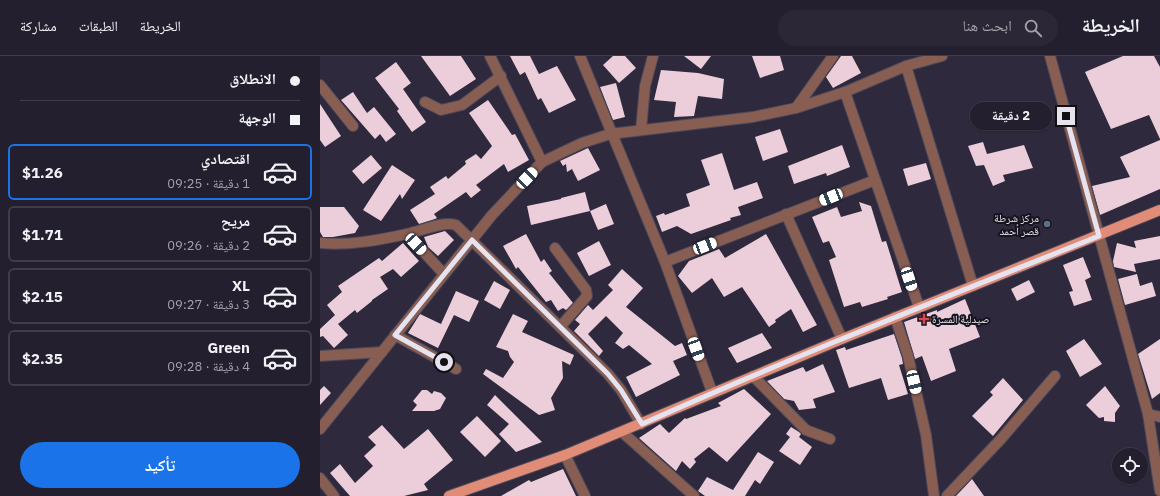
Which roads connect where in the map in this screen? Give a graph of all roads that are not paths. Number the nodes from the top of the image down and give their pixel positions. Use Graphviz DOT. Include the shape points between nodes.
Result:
graph roads {
  1 [pos="490,56"];
  2 [pos="580,56"];
  3 [pos="653,56"];
  4 [pos="833,56"];
  5 [pos="942,56"];
  6 [pos="1050,56"];
  7 [pos="906,66"];
  8 [pos="501,76"];
  9 [pos="320,85"];
  10 [pos="845,92"];
  11 [pos="425,102"];
  12 [pos="796,108"];
  13 [pos="353,126"];
  14 [pos="642,130"];
  15 [pos="610,134"];
  16 [pos="542,162"];
  17 [pos="875,180"];
  18 [pos="1160,210"];
  19 [pos="786,214"];
  20 [pos="407,234"];
  21 [pos="1099,236"];
  22 [pos="472,240"];
  23 [pos="320,243"];
  24 [pos="555,248"];
  25 [pos="665,262"];
  26 [pos="444,274"];
  27 [pos="973,286"];
  28 [pos="919,307"];
  29 [pos="895,317"];
  30 [pos="560,327"];
  31 [pos="395,335"];
  32 [pos="842,339"];
  33 [pos="382,352"];
  34 [pos="320,356"];
  35 [pos="456,369"];
  36 [pos="753,376"];
  37 [pos="1054,376"];
  38 [pos="712,392"];
  39 [pos="1148,414"];
  40 [pos="1160,417"];
  41 [pos="642,424"];
  42 [pos="320,430"];
  43 [pos="622,432"];
  44 [pos="830,439"];
  45 [pos="565,455"];
  46 [pos="320,478"];
  47 [pos="1160,491"];
  48 [pos="334,496"];
  49 [pos="449,496"];
  50 [pos="585,496"];
  51 [pos="694,496"];
  52 [pos="934,496"];
  53 [pos="947,496"];
  1 -- 8 [label="street"];
  2 -- 15 [label="street"];
  3 -- 14 [label="street" via="645,86"];
  4 -- 12 [label="street"];
  5 -- 7 [label="street"];
  6 -- 21 [label="street"];
  7 -- 10 [label="street"];
  7 -- 27 [label="street"];
  8 -- 11 [label="street" via="462,105 441,110"];
  8 -- 16 [label="street"];
  9 -- 13 [label="street"];
  10 -- 12 [label="street"];
  10 -- 17 [label="street"];
  12 -- 14 [label="street" via="753,117"];
  14 -- 15 [label="street"];
  15 -- 16 [label="street" via="582,143"];
  15 -- 25 [label="street"];
  16 -- 22 [label="street"];
  17 -- 19 [label="street"];
  17 -- 28 [label="street"];
  18 -- 21 [label="main road"];
  19 -- 25 [label="street"];
  19 -- 32 [label="street"];
  20 -- 22 [label="street" via="451,224 456,225"];
  20 -- 23 [label="street" via="343,244"];
  20 -- 26 [label="street"];
  21 -- 27 [label="main road"];
  21 -- 39 [label="street"];
  22 -- 26 [label="street"];
  22 -- 30 [label="street"];
  24 -- 30 [label="street" via="586,290 586,296"];
  25 -- 38 [label="street"];
  26 -- 31 [label="street"];
  27 -- 28 [label="main road"];
  28 -- 29 [label="main road"];
  29 -- 32 [label="main road"];
  29 -- 52 [label="street" via="908,356 926,435"];
  30 -- 41 [label="street" via="613,379"];
  31 -- 33 [label="street"];
  31 -- 35 [label="street"];
  32 -- 36 [label="main road"];
  33 -- 34 [label="street"];
  33 -- 42 [label="street"];
  36 -- 38 [label="main road"];
  36 -- 44 [label="street" via="806,430"];
  37 -- 53 [label="street" via="1001,439"];
  38 -- 41 [label="main road"];
  39 -- 40 [label="street"];
  39 -- 47 [label="street"];
  41 -- 43 [label="main road"];
  43 -- 45 [label="main road"];
  43 -- 51 [label="street"];
  45 -- 49 [label="main road"];
  45 -- 50 [label="street"];
  46 -- 48 [label="street"];
}
